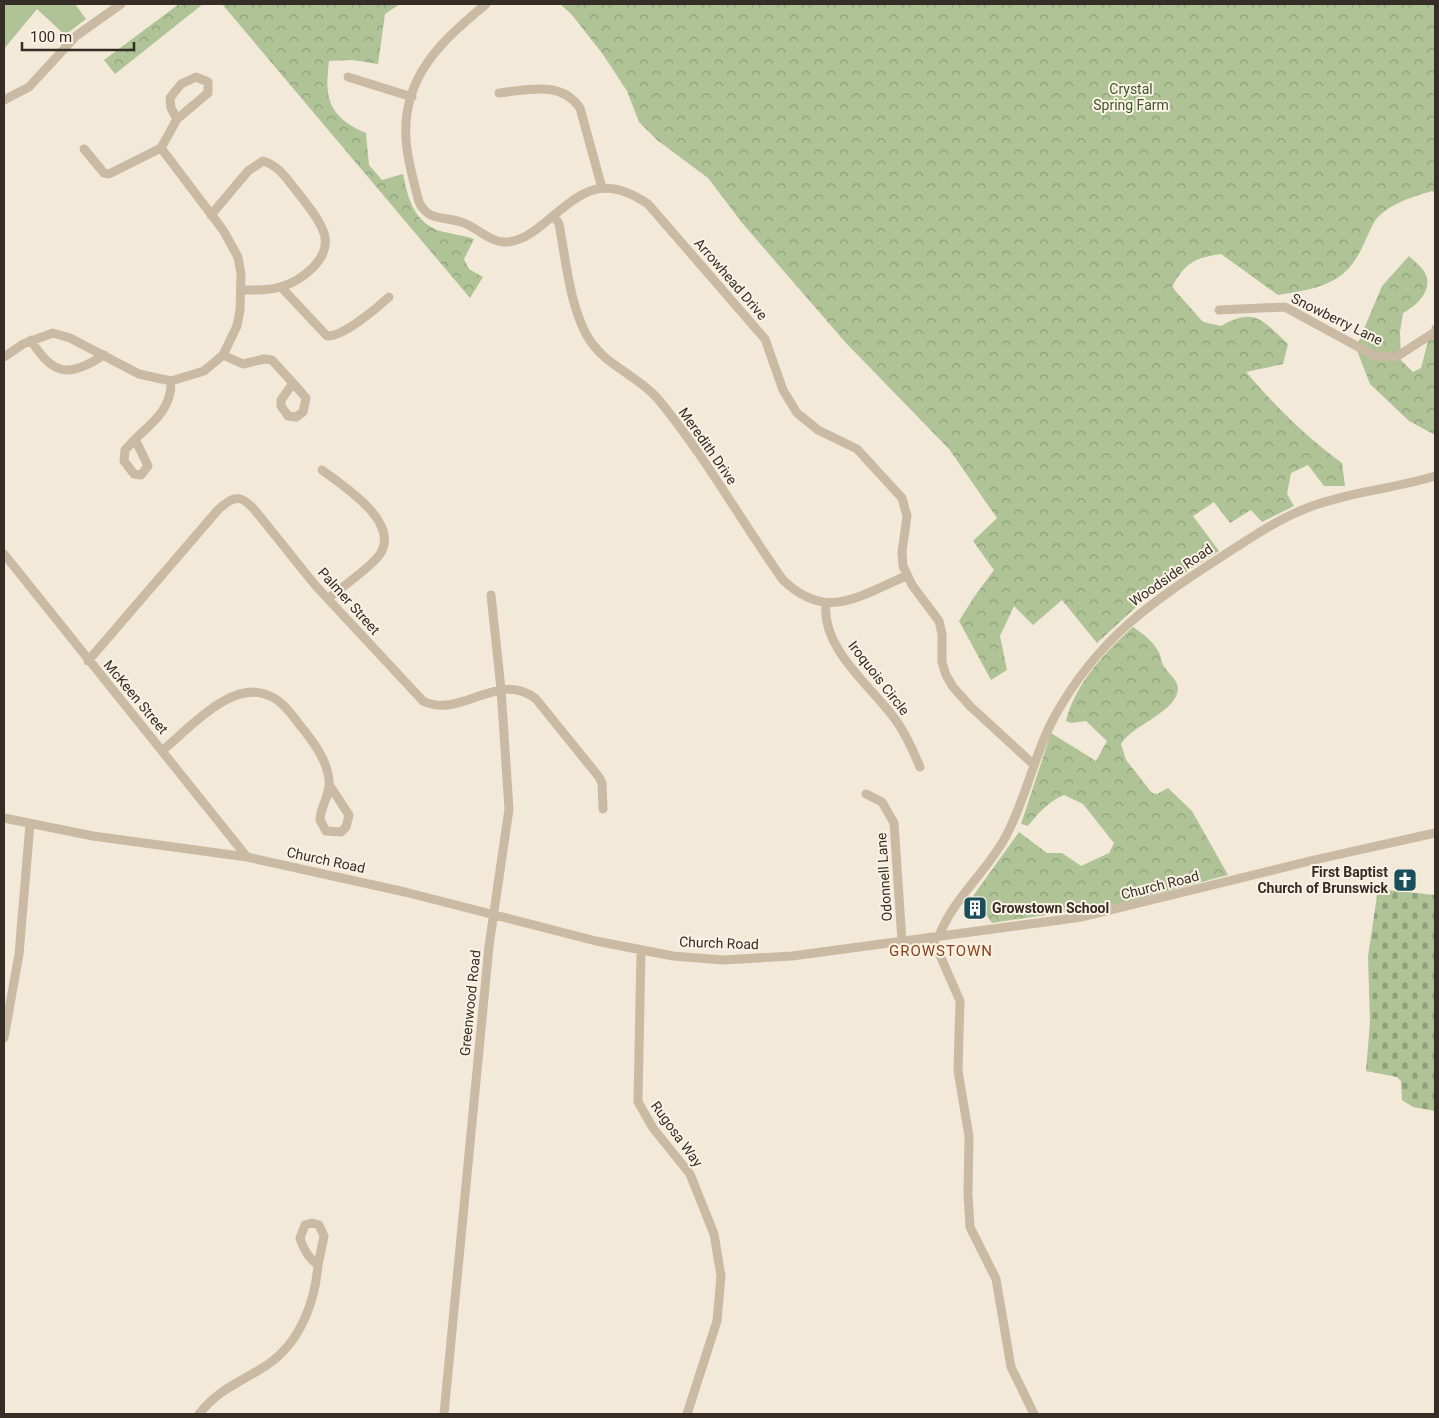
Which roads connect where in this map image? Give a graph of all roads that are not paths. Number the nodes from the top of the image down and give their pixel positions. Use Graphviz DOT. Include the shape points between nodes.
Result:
graph roads {
  1 [pos="122,4"];
  2 [pos="486,4"];
  3 [pos="348,77"];
  4 [pos="499,93"];
  5 [pos="412,98"];
  6 [pos="4,100"];
  7 [pos="177,119"];
  8 [pos="161,148"];
  9 [pos="84,149"];
  10 [pos="602,188"];
  11 [pos="210,215"];
  12 [pos="554,215"];
  13 [pos="281,287"];
  14 [pos="242,290"];
  15 [pos="389,297"];
  16 [pos="1219,310"];
  17 [pos="1435,332"];
  18 [pos="31,340"];
  19 [pos="104,355"];
  20 [pos="223,355"];
  21 [pos="4,357"];
  22 [pos="171,381"];
  23 [pos="293,383"];
  24 [pos="136,439"];
  25 [pos="322,470"];
  26 [pos="1435,476"];
  27 [pos="4,554"];
  28 [pos="906,576"];
  29 [pos="491,595"];
  30 [pos="328,599"];
  31 [pos="826,604"];
  32 [pos="88,661"];
  33 [pos="501,689"];
  34 [pos="163,750"];
  35 [pos="1033,764"];
  36 [pos="920,767"];
  37 [pos="330,786"];
  38 [pos="866,794"];
  39 [pos="603,809"];
  40 [pos="4,818"];
  41 [pos="30,824"];
  42 [pos="1435,833"];
  43 [pos="247,857"];
  44 [pos="494,915"];
  45 [pos="936,937"];
  46 [pos="902,941"];
  47 [pos="641,950"];
  48 [pos="4,1038"];
  49 [pos="318,1265"];
  50 [pos="199,1414"];
  51 [pos="444,1414"];
  52 [pos="687,1414"];
  53 [pos="1034,1414"];
  1 -- 6 [label="street" via="76,36 29,87"];
  2 -- 5 [label="street" via="432,54"];
  3 -- 5 [label="street"];
  4 -- 10 [label="street" via="552,88 571,98 582,114"];
  5 -- 12 [label="street" via="406,144 418,202 427,214 464,222 491,238 506,242 526,236"];
  7 -- 7 [label="street" via="170,105 172,95 187,80 205,80 209,86 208,93"];
  7 -- 8 [label="street"];
  8 -- 9 [label="street" via="109,174 104,173"];
  8 -- 11 [label="street"];
  10 -- 12 [label="street" via="573,198"];
  10 -- 28 [label="street, Arrowhead Drive" via="637,197 657,213 765,339 783,390 797,413 818,430 857,449 902,498 907,516 902,552"];
  11 -- 13 [label="street" via="254,165 263,161 278,168 315,215 326,239 318,262"];
  11 -- 14 [label="street" via="238,257"];
  12 -- 31 [label="street, Meredith Drive" via="560,224 577,312 594,346 612,365 636,379 657,398 783,580 804,596"];
  13 -- 14 [label="street"];
  13 -- 15 [label="street" via="326,336 362,318"];
  14 -- 20 [label="street" via="237,326"];
  16 -- 17 [label="street, Snowberry Lane" via="1286,307 1375,356 1396,357"];
  18 -- 19 [label="street" via="58,334"];
  18 -- 19 [label="street" via="51,366 65,372 82,368"];
  18 -- 21 [label="street"];
  19 -- 22 [label="street" via="139,374"];
  20 -- 22 [label="street" via="204,371"];
  20 -- 23 [label="street" via="242,364 272,360"];
  22 -- 24 [label="street" via="166,407"];
  25 -- 30 [label="street" via="376,516 384,541 380,555"];
  26 -- 35 [label="street, Woodside Road" via="1307,508 1258,534 1151,603 1112,639 1073,687 1055,716"];
  27 -- 32 [label="street, McKeen Street"];
  28 -- 31 [label="street" via="858,597"];
  28 -- 35 [label="street, Arrowhead Drive" via="939,621 942,662 953,687"];
  29 -- 33 [label="street, Greenwood Road"];
  30 -- 32 [label="street, Palmer Street" via="249,502 241,498 231,499 217,511"];
  30 -- 33 [label="street, Palmer Street" via="423,701 451,706"];
  31 -- 36 [label="street, Iroquois Circle" via="826,622 832,641 909,740"];
  32 -- 34 [label="street, McKeen Street"];
  33 -- 39 [label="street, Palmer Street" via="526,692 541,705 599,777"];
  33 -- 44 [label="street, Greenwood Road" via="509,809"];
  34 -- 37 [label="street" via="224,700 241,693 258,692 274,697 306,733 326,766"];
  34 -- 43 [label="street, McKeen Street"];
  35 -- 45 [label="street, Woodside Road" via="1019,809 1005,838 953,908"];
  37 -- 37 [label="street" via="349,814 346,827 341,832 326,831 320,820"];
  38 -- 46 [label="street, Odonnell Lane" via="882,802 894,823"];
  40 -- 41 [label="street, Church Road"];
  41 -- 43 [label="street, Church Road"];
  41 -- 48 [label="street" via="19,954"];
  42 -- 45 [label="street, Church Road" via="1099,914"];
  43 -- 44 [label="street, Church Road"];
  44 -- 47 [label="street, Church Road"];
  44 -- 51 [label="street, Greenwood Road"];
  45 -- 46 [label="street, Church Road"];
  45 -- 53 [label="street" via="960,1001 958,1071 969,1136 970,1227 996,1279 1012,1367"];
  46 -- 47 [label="street, Church Road" via="758,959 706,959"];
  47 -- 52 [label="street, Rugosa Way" via="638,1102 653,1128 690,1174 714,1234 721,1276 717,1321"];
  49 -- 50 [label="street" via="312,1299 292,1341 268,1364 221,1391"];
}
